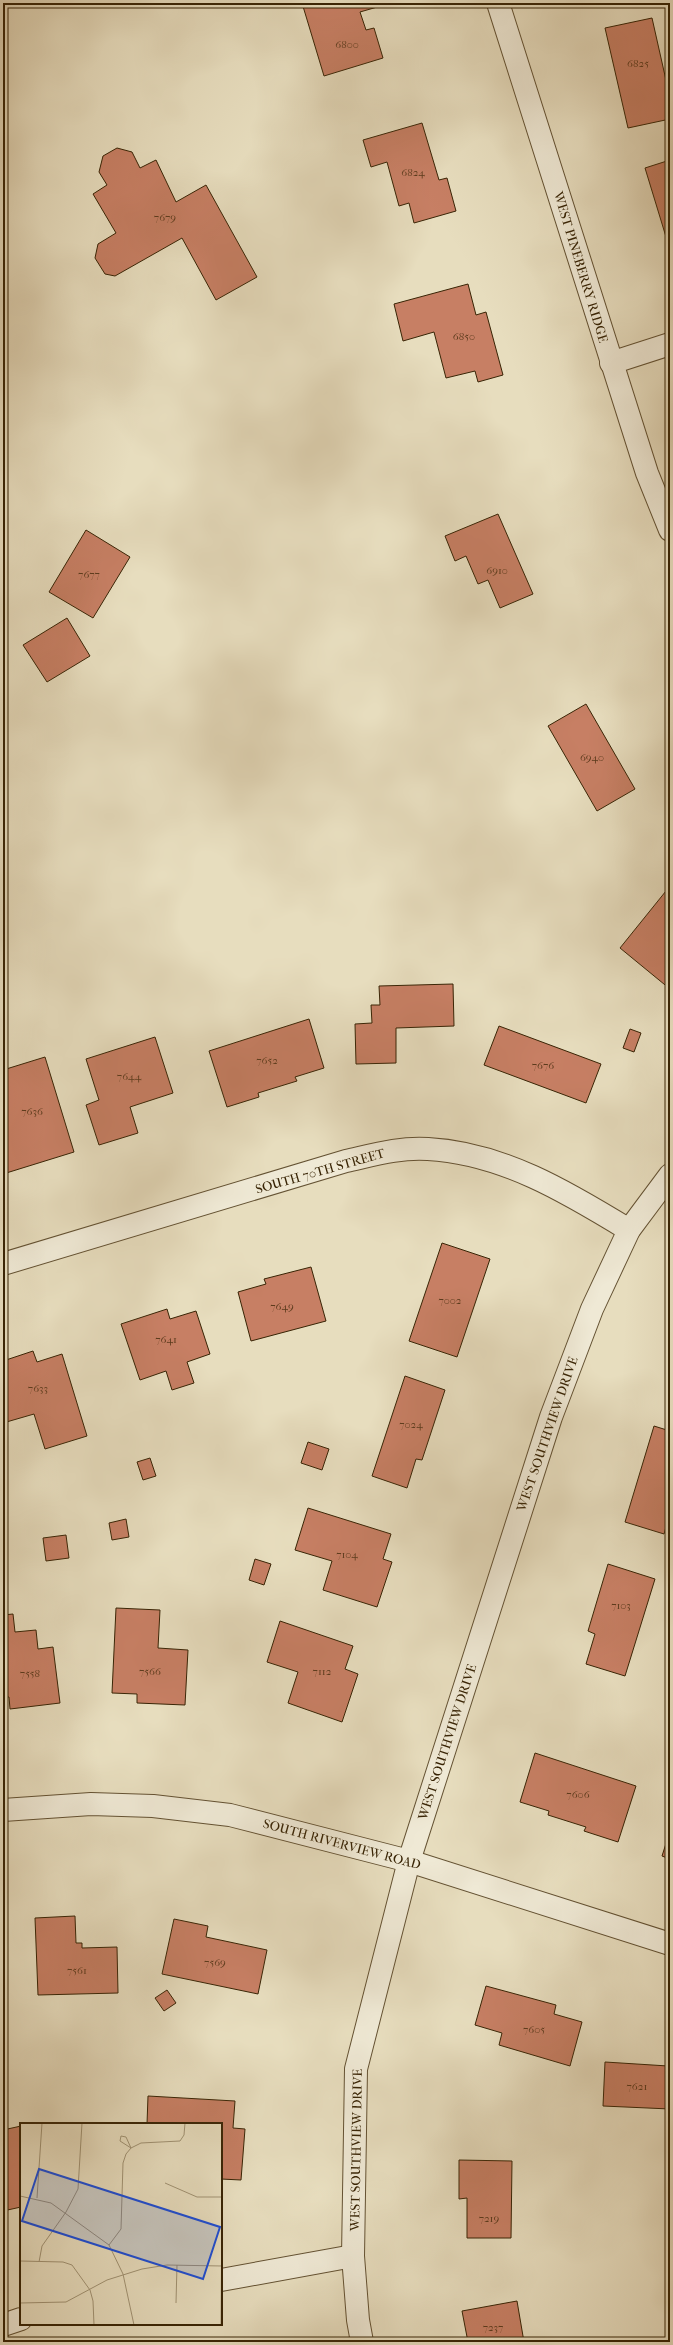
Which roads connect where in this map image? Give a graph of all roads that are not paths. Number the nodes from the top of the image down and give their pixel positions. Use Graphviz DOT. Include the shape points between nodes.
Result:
graph roads {
  1 [pos="498,3"];
  2 [pos="670,344"];
  3 [pos="611,363"];
  4 [pos="670,530"];
  5 [pos="670,1175"];
  6 [pos="629,1230"];
  7 [pos="3,1264"];
  8 [pos="3,1810"];
  9 [pos="409,1861"];
  10 [pos="670,1944"];
  11 [pos="353,2256"];
  12 [pos="222,2280"];
  13 [pos="20,2320"];
  14 [pos="3,2325"];
  15 [pos="362,2342"];
  1 -- 3 [label="street, WEST PINEBERRY RIDGE"];
  2 -- 3 [label="street"];
  3 -- 4 [label="street, WEST PINEBERRY RIDGE" via="647,473"];
  5 -- 6 [label="street, WEST SOUTHVIEW DRIVE"];
  6 -- 7 [label="street, SOUTH 70TH STREET" via="584,1202 523,1172 472,1154 419,1149 388,1151 346,1161"];
  6 -- 9 [label="street, WEST SOUTHVIEW DRIVE" via="592,1309 550,1417"];
  8 -- 9 [label="street, SOUTH RIVERVIEW ROAD" via="90,1804 153,1806 230,1815"];
  9 -- 10 [label="street, SOUTH RIVERVIEW ROAD"];
  9 -- 11 [label="street, WEST SOUTHVIEW DRIVE" via="356,2069"];
  11 -- 12 [label="street"];
  11 -- 15 [label="street, WEST SOUTHVIEW DRIVE"];
  13 -- 14 [label="street"];
}
